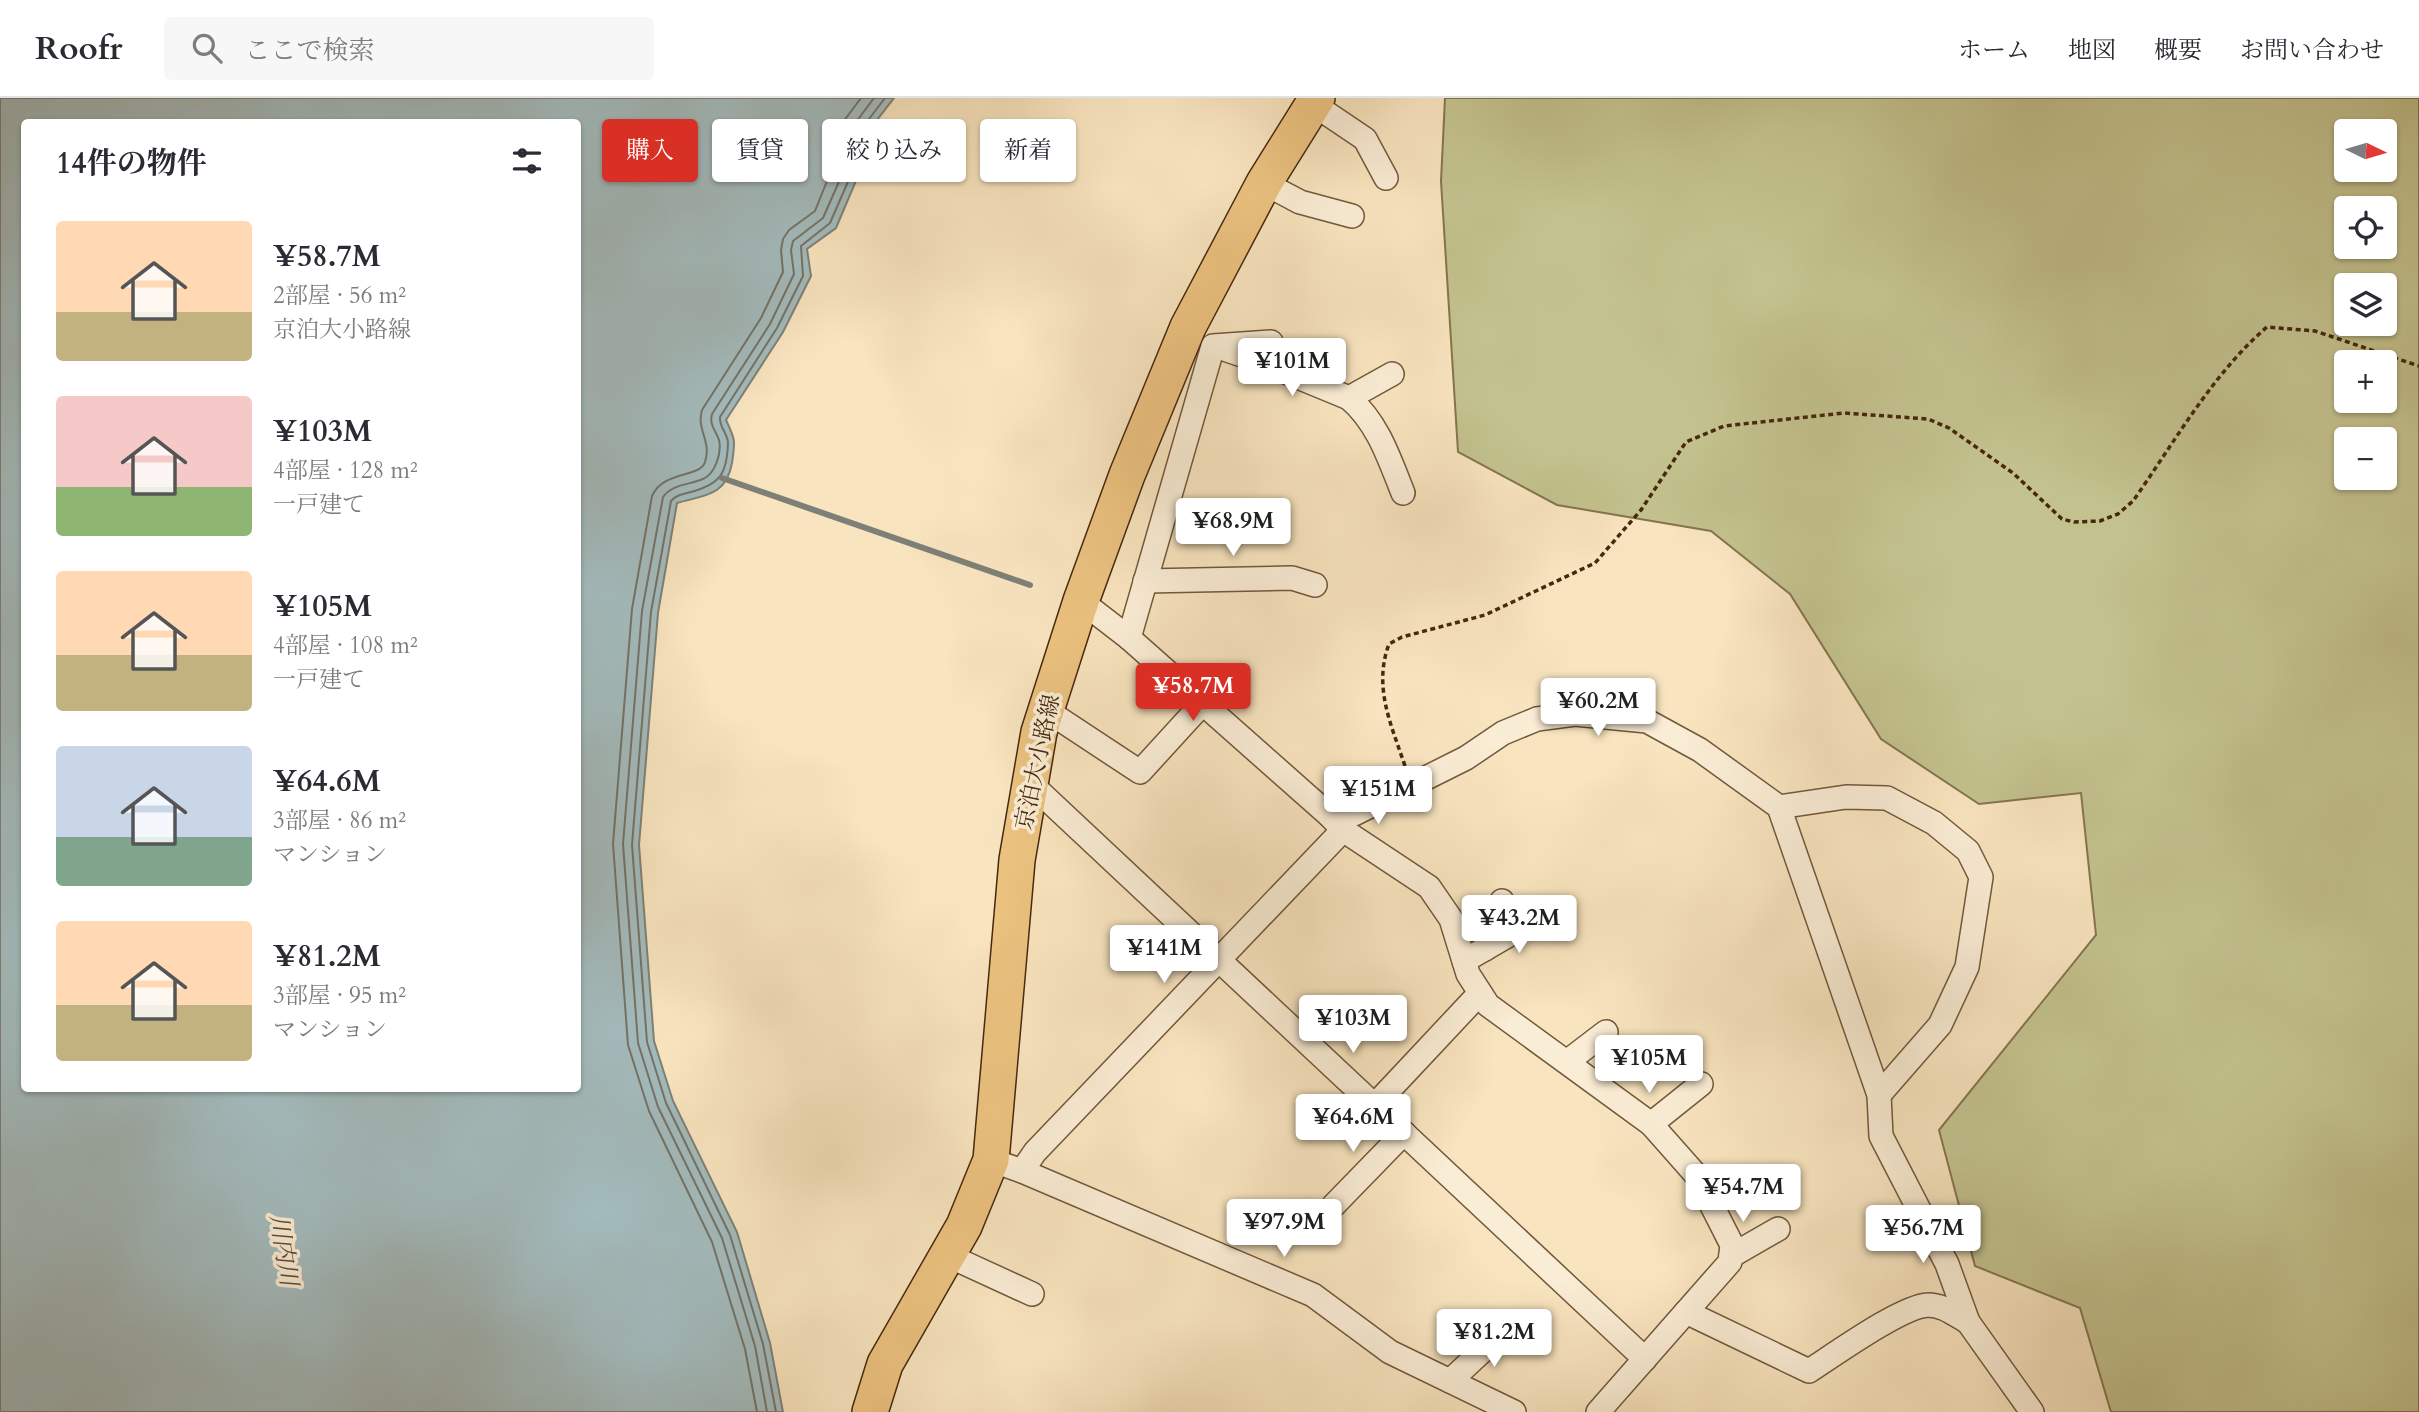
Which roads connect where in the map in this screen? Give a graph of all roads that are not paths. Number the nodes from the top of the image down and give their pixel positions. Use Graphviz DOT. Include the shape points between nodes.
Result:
graph roads {
  1 [pos="1315,101"];
  2 [pos="1386,178"];
  3 [pos="1264,183"];
  4 [pos="1352,216"];
  5 [pos="1198,342"];
  6 [pos="1271,342"];
  7 [pos="1392,374"];
  8 [pos="1349,398"];
  9 [pos="1403,493"];
  10 [pos="1145,581"];
  11 [pos="1315,584"];
  12 [pos="1081,601"];
  13 [pos="1129,638"];
  14 [pos="1203,703"];
  15 [pos="1046,710"];
  16 [pos="1030,783"];
  17 [pos="1779,807"];
  18 [pos="1337,823"];
  19 [pos="1502,901"];
  20 [pos="1552,910"];
  21 [pos="1485,949"];
  22 [pos="1219,960"];
  23 [pos="1464,961"];
  24 [pos="1480,993"];
  25 [pos="1606,1032"];
  26 [pos="1568,1061"];
  27 [pos="1700,1084"];
  28 [pos="1879,1095"];
  29 [pos="1375,1105"];
  30 [pos="1651,1124"];
  31 [pos="1404,1133"];
  32 [pos="1006,1166"];
  33 [pos="1334,1205"];
  34 [pos="1778,1229"];
  35 [pos="947,1255"];
  36 [pos="1731,1256"];
  37 [pos="1032,1294"];
  38 [pos="1686,1312"];
  39 [pos="1968,1322"];
  40 [pos="1508,1326"];
  41 [pos="1645,1359"];
  42 [pos="1450,1381"];
  43 [pos="870,1412"];
  44 [pos="1514,1412"];
  45 [pos="1598,1412"];
  46 [pos="2032,1412"];
  1 -- 2 [label="street" via="1365,139"];
  1 -- 3 [label="main road, 京泊大小路線"];
  3 -- 4 [label="street" via="1300,202"];
  3 -- 5 [label="main road, 京泊大小路線"];
  5 -- 6 [label="street"];
  5 -- 8 [label="street" via="1254,359"];
  5 -- 10 [label="street"];
  5 -- 12 [label="main road, 京泊大小路線" via="1127,475"];
  7 -- 8 [label="street"];
  8 -- 9 [label="street" via="1382,440"];
  10 -- 11 [label="street" via="1292,578"];
  10 -- 13 [label="street"];
  12 -- 13 [label="street"];
  12 -- 15 [label="main road, 京泊大小路線"];
  13 -- 14 [label="street"];
  14 -- 15 [label="street" via="1140,772"];
  14 -- 18 [label="street"];
  15 -- 16 [label="main road, 京泊大小路線"];
  16 -- 22 [label="street"];
  16 -- 32 [label="main road, 京泊大小路線" via="1017,860"];
  17 -- 18 [label="street" via="1700,750 1647,721 1575,714 1537,719 1503,733 1466,758"];
  17 -- 28 [label="street"];
  17 -- 28 [label="street" via="1846,797 1887,798 1934,823 1968,851 1981,877 1967,967 1940,1025"];
  18 -- 22 [label="street"];
  18 -- 23 [label="street" via="1429,887 1451,919"];
  19 -- 21 [label="street"];
  20 -- 21 [label="street"];
  21 -- 23 [label="street"];
  22 -- 29 [label="street"];
  22 -- 32 [label="street" via="1035,1152"];
  23 -- 24 [label="street"];
  24 -- 26 [label="street" via="1488,1005"];
  24 -- 29 [label="street"];
  25 -- 26 [label="street"];
  26 -- 30 [label="street"];
  27 -- 30 [label="street"];
  28 -- 39 [label="street" via="1881,1136 1947,1264"];
  29 -- 31 [label="street"];
  30 -- 36 [label="street" via="1697,1176 1732,1245"];
  31 -- 33 [label="street"];
  31 -- 41 [label="street"];
  32 -- 35 [label="main road, 京泊大小路線"];
  32 -- 42 [label="street" via="1313,1295 1390,1352"];
  34 -- 36 [label="street"];
  35 -- 37 [label="street"];
  35 -- 43 [label="main road, 京泊大小路線" via="885,1364"];
  36 -- 38 [label="street"];
  38 -- 39 [label="street" via="1809,1371 1906,1310 1943,1307"];
  38 -- 41 [label="street"];
  39 -- 46 [label="street"];
  40 -- 42 [label="street"];
  41 -- 45 [label="street"];
  42 -- 44 [label="street"];
}
